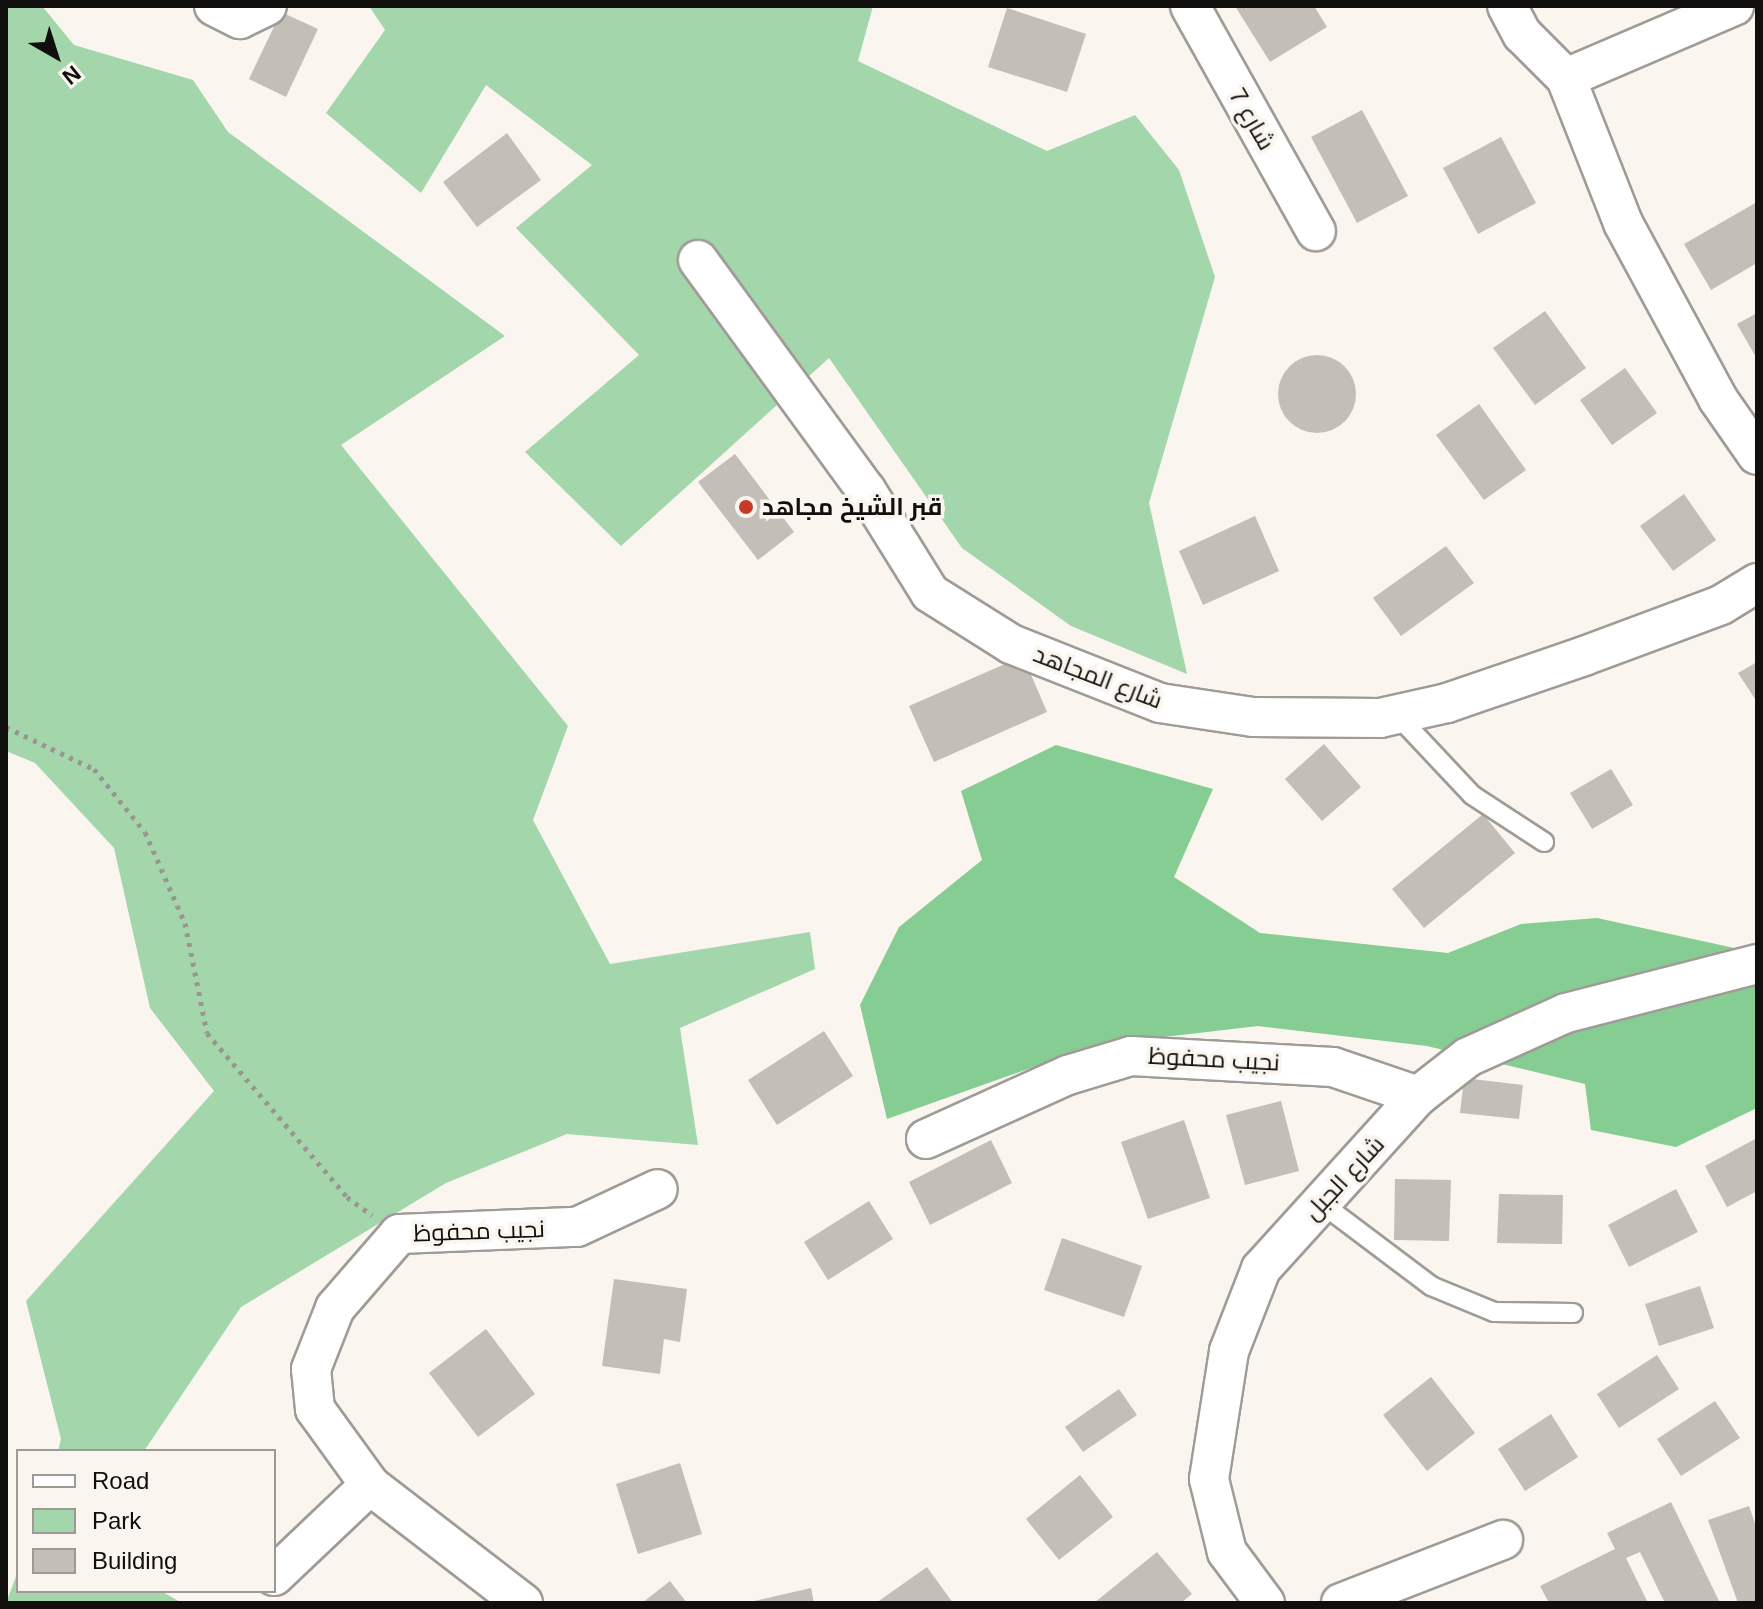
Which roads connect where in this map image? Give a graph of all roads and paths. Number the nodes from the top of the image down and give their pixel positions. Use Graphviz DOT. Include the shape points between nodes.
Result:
graph roads {
  1 [pos="214,6"];
  2 [pos="267,6"];
  3 [pos="1190,6"];
  4 [pos="1507,6"];
  5 [pos="1734,6"];
  6 [pos="1566,78"];
  7 [pos="1316,231"];
  8 [pos="698,260"];
  9 [pos="1757,455"];
  10 [pos="1757,583"];
  11 [pos="1396,714"];
  12 [pos="6,727"];
  13 [pos="1544,842"];
  14 [pos="1757,964"];
  15 [pos="1418,1096"];
  16 [pos="926,1139"];
  17 [pos="658,1189"];
  18 [pos="1321,1203"];
  19 [pos="399,1234"];
  20 [pos="1573,1313"];
  21 [pos="370,1485"];
  22 [pos="1503,1540"];
  23 [pos="276,1574"];
  24 [pos="523,1603"];
  25 [pos="1265,1603"];
  26 [pos="1341,1603"];
  1 -- 2 [label="street" via="240,19"];
  3 -- 7 [label="street, شارع 7"];
  4 -- 6 [label="street" via="1522,34"];
  5 -- 6 [label="street"];
  6 -- 9 [label="street" via="1623,223 1718,399"];
  8 -- 11 [label="street, شارع المجاهد" via="866,490 930,593 1011,644 1160,703 1253,717"];
  10 -- 11 [label="street, شارع المجاهد" via="1721,605 1584,656"];
  11 -- 13 [label="lane" via="1472,795"];
  12 -- 19 [label="path" via="94,769 145,832 185,923 207,1033 347,1197"];
  14 -- 15 [label="street, شارع الجبل" via="1566,1013 1468,1057"];
  15 -- 16 [label="street, نجيب محفوظ" via="1333,1067 1131,1056 1068,1075"];
  15 -- 18 [label="street, شارع الجبل"];
  17 -- 19 [label="street, نجيب محفوظ" via="577,1227"];
  18 -- 20 [label="lane" via="1431,1286 1494,1312"];
  18 -- 25 [label="street, شارع الجبل" via="1261,1269 1229,1351 1212,1432 1209,1479 1227,1552"];
  19 -- 21 [label="street, نجيب محفوظ" via="335,1308 311,1369 315,1409"];
  21 -- 23 [label="street"];
  21 -- 24 [label="street, نجيب محفوظ"];
  22 -- 26 [label="street"];
}
